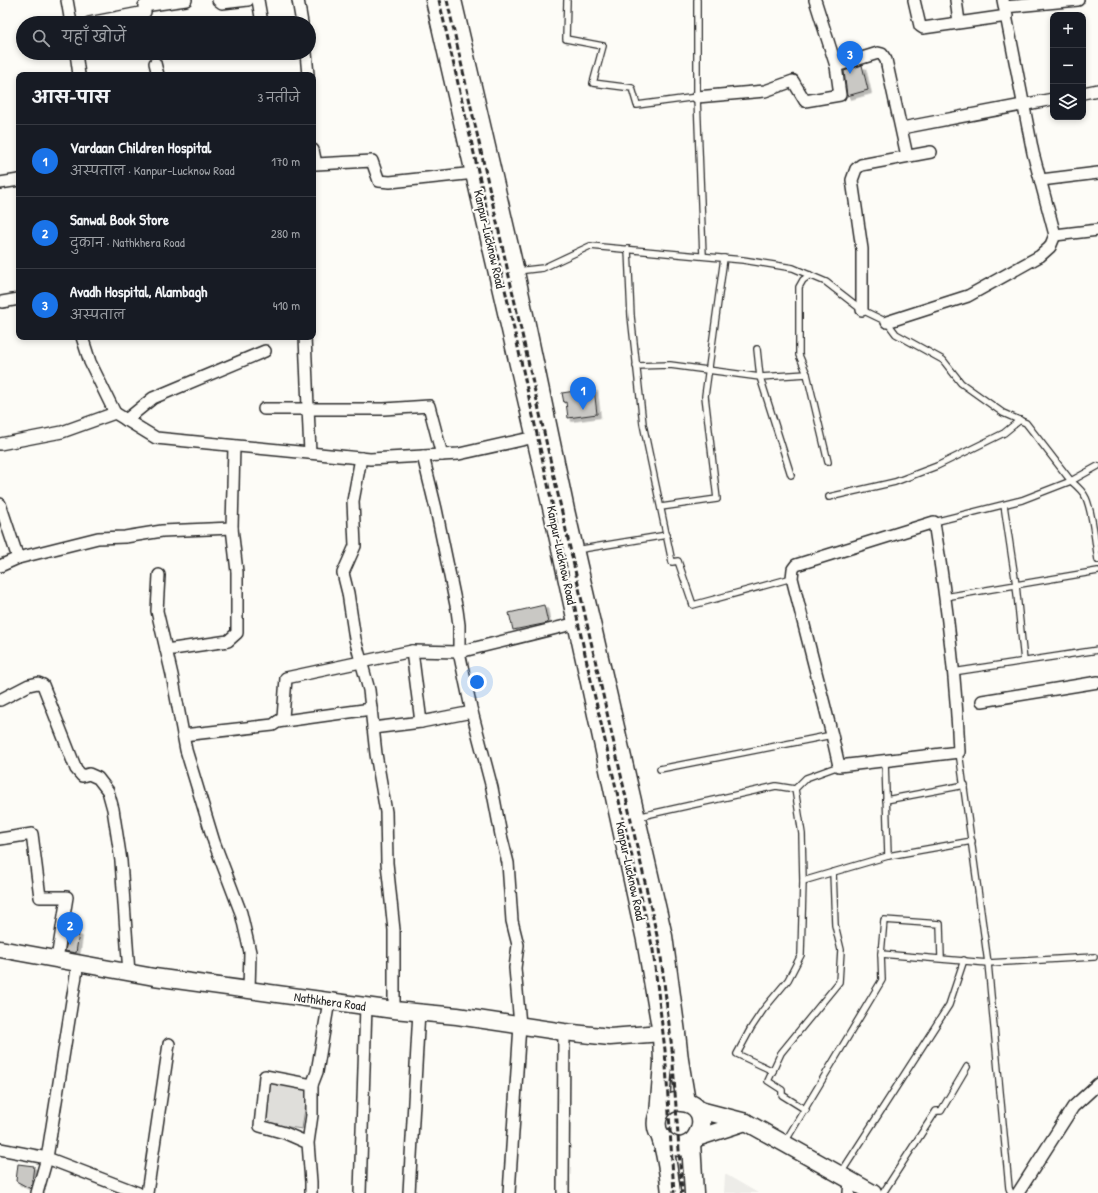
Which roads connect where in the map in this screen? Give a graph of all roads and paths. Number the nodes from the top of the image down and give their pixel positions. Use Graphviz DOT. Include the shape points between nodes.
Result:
graph roads {
  1 [pos="67,0"];
  2 [pos="186,0"];
  3 [pos="218,0"];
  4 [pos="248,0"];
  5 [pos="258,0"];
  6 [pos="298,0"];
  7 [pos="435,0"];
  8 [pos="452,0"];
  9 [pos="567,0"];
  10 [pos="697,0"];
  11 [pos="815,0"];
  12 [pos="914,0"];
  13 [pos="956,0"];
  14 [pos="1078,0"];
  15 [pos="1005,8"];
  16 [pos="70,16"];
  17 [pos="125,16"];
  18 [pos="261,16"];
  19 [pos="301,16"];
  20 [pos="959,22"];
  21 [pos="77,60"];
  22 [pos="307,60"];
  23 [pos="155,63"];
  24 [pos="836,66"];
  25 [pos="79,72"];
  26 [pos="157,72"];
  27 [pos="308,72"];
  28 [pos="1098,90"];
  29 [pos="1086,92"];
  30 [pos="697,97"];
  31 [pos="1050,100"];
  32 [pos="1024,105"];
  33 [pos="902,128"];
  34 [pos="931,152"];
  35 [pos="908,156"];
  36 [pos="316,164"];
  37 [pos="475,173"];
  38 [pos="1098,173"];
  39 [pos="16,180"];
  40 [pos="1040,180"];
  41 [pos="0,183"];
  42 [pos="1098,230"];
  43 [pos="1055,235"];
  44 [pos="628,249"];
  45 [pos="703,256"];
  46 [pos="724,258"];
  47 [pos="507,274"];
  48 [pos="810,275"];
  49 [pos="16,300"];
  50 [pos="2,302"];
  51 [pos="862,310"];
  52 [pos="887,322"];
  53 [pos="83,340"];
  54 [pos="305,340"];
  55 [pos="757,349"];
  56 [pos="265,351"];
  57 [pos="636,366"];
  58 [pos="709,370"];
  59 [pos="807,374"];
  60 [pos="760,377"];
  61 [pos="308,408"];
  62 [pos="264,409"];
  63 [pos="115,413"];
  64 [pos="126,420"];
  65 [pos="1020,420"];
  66 [pos="535,437"];
  67 [pos="0,444"];
  68 [pos="234,446"];
  69 [pos="310,453"];
  70 [pos="442,455"];
  71 [pos="423,456"];
  72 [pos="361,458"];
  73 [pos="828,462"];
  74 [pos="1098,466"];
  75 [pos="790,475"];
  76 [pos="1071,482"];
  77 [pos="829,497"];
  78 [pos="0,504"];
  79 [pos="1004,505"];
  80 [pos="661,507"];
  81 [pos="934,522"];
  82 [pos="232,528"];
  83 [pos="667,535"];
  84 [pos="575,550"];
  85 [pos="18,558"];
  86 [pos="1098,560"];
  87 [pos="0,566"];
  88 [pos="1098,571"];
  89 [pos="159,575"];
  90 [pos="792,578"];
  91 [pos="1016,585"];
  92 [pos="944,597"];
  93 [pos="577,623"];
  94 [pos="166,650"];
  95 [pos="1098,650"];
  96 [pos="412,651"];
  97 [pos="459,652"];
  98 [pos="361,661"];
  99 [pos="1024,661"];
  100 [pos="953,672"];
  101 [pos="1098,682"];
  102 [pos="0,700"];
  103 [pos="982,701"];
  104 [pos="371,709"];
  105 [pos="472,712"];
  106 [pos="277,722"];
  107 [pos="421,722"];
  108 [pos="373,728"];
  109 [pos="183,735"];
  110 [pos="832,736"];
  111 [pos="959,752"];
  112 [pos="614,756"];
  113 [pos="885,761"];
  114 [pos="838,766"];
  115 [pos="660,769"];
  116 [pos="965,785"];
  117 [pos="795,789"];
  118 [pos="886,800"];
  119 [pos="636,817"];
  120 [pos="0,839"];
  121 [pos="972,840"];
  122 [pos="888,856"];
  123 [pos="833,872"];
  124 [pos="803,881"];
  125 [pos="0,949"];
  126 [pos="881,954"];
  127 [pos="1094,957"];
  128 [pos="941,958"];
  129 [pos="58,959"];
  130 [pos="964,960"];
  131 [pos="78,963"];
  132 [pos="988,963"];
  133 [pos="130,973"];
  134 [pos="249,990"];
  135 [pos="329,1001"];
  136 [pos="366,1006"];
  137 [pos="394,1010"];
  138 [pos="419,1011"];
  139 [pos="520,1025"];
  140 [pos="564,1032"];
  141 [pos="662,1034"];
  142 [pos="169,1044"];
  143 [pos="967,1067"];
  144 [pos="773,1071"];
  145 [pos="1098,1084"];
  146 [pos="312,1085"];
  147 [pos="691,1106"];
  148 [pos="806,1110"];
  149 [pos="659,1114"];
  150 [pos="746,1122"];
  151 [pos="661,1137"];
  152 [pos="694,1141"];
  153 [pos="308,1143"];
  154 [pos="784,1144"];
  155 [pos="0,1150"];
  156 [pos="47,1158"];
  157 [pos="847,1183"];
  158 [pos="37,1193"];
  159 [pos="138,1193"];
  160 [pos="147,1193"];
  161 [pos="311,1193"];
  162 [pos="360,1193"];
  163 [pos="409,1193"];
  164 [pos="509,1193"];
  165 [pos="563,1193"];
  166 [pos="671,1193"];
  167 [pos="694,1193"];
  168 [pos="873,1193"];
  169 [pos="883,1193"];
  170 [pos="1011,1193"];
  171 [pos="1018,1193"];
  1 -- 16 [label="street"];
  2 -- 17 [label="street" via="144,6 145,12"];
  3 -- 4 [label="street" via="222,3"];
  5 -- 18 [label="street"];
  6 -- 19 [label="street"];
  7 -- 37 [label="main road, Kanpur-Lucknow Road"];
  8 -- 47 [label="main road, Kanpur-Lucknow Road"];
  9 -- 30 [label="lane" via="566,39 603,46 593,83 632,88 637,105"];
  10 -- 30 [label="lane"];
  11 -- 24 [label="street"];
  12 -- 20 [label="street" via="920,26 923,28"];
  13 -- 20 [label="street"];
  14 -- 15 [label="street"];
  15 -- 20 [label="street"];
  15 -- 32 [label="street"];
  21 -- 25 [label="street"];
  22 -- 27 [label="street"];
  23 -- 26 [label="street"];
  24 -- 30 [label="street" via="840,95 805,101 793,81 765,91"];
  24 -- 33 [label="street" via="882,54 886,60"];
  28 -- 29 [label="street"];
  30 -- 45 [label="lane"];
  31 -- 32 [label="street"];
  32 -- 33 [label="street"];
  32 -- 40 [label="street"];
  33 -- 35 [label="street"];
  34 -- 35 [label="street"];
  35 -- 51 [label="street" via="861,165 856,169 852,180 862,248"];
  36 -- 37 [label="street" via="372,161 379,181 390,182"];
  37 -- 47 [label="main road, Kanpur-Lucknow Road"];
  38 -- 40 [label="street"];
  39 -- 41 [label="street"];
  40 -- 43 [label="street"];
  42 -- 43 [label="street"];
  43 -- 52 [label="street" via="1050,247 1040,256 974,293"];
  44 -- 45 [label="lane"];
  44 -- 47 [label="lane" via="590,246 543,268"];
  44 -- 57 [label="lane"];
  45 -- 46 [label="lane"];
  46 -- 48 [label="lane" via="793,268"];
  46 -- 58 [label="lane"];
  47 -- 66 [label="main road, Kanpur-Lucknow Road"];
  47 -- 84 [label="main road, Kanpur-Lucknow Road"];
  48 -- 51 [label="lane" via="826,282"];
  48 -- 59 [label="lane" via="799,287 799,355"];
  49 -- 50 [label="street"];
  51 -- 52 [label="lane"];
  52 -- 65 [label="lane" via="896,334 943,360 961,382 1003,413"];
  53 -- 63 [label="street" via="90,362"];
  54 -- 61 [label="street"];
  55 -- 60 [label="lane"];
  56 -- 64 [label="street" via="154,398"];
  57 -- 58 [label="lane" via="670,365"];
  57 -- 80 [label="lane" via="643,424"];
  58 -- 60 [label="lane"];
  58 -- 80 [label="lane" via="705,396 717,499"];
  59 -- 60 [label="lane"];
  59 -- 73 [label="lane"];
  60 -- 75 [label="lane"];
  61 -- 62 [label="street"];
  61 -- 69 [label="street"];
  61 -- 70 [label="street" via="384,409 429,406"];
  63 -- 64 [label="street"];
  63 -- 67 [label="street" via="62,432"];
  64 -- 68 [label="street" via="156,438"];
  65 -- 76 [label="lane" via="1026,423"];
  65 -- 77 [label="lane" via="1004,433 937,466 895,482"];
  66 -- 70 [label="street" via="459,454"];
  66 -- 93 [label="main road, Kanpur-Lucknow Road"];
  68 -- 69 [label="street"];
  68 -- 82 [label="street"];
  69 -- 72 [label="street"];
  70 -- 71 [label="street"];
  71 -- 72 [label="street"];
  71 -- 97 [label="street" via="457,610"];
  72 -- 98 [label="street" via="353,501 355,546 343,573"];
  74 -- 76 [label="lane"];
  76 -- 79 [label="lane"];
  76 -- 86 [label="lane" via="1085,497"];
  78 -- 85 [label="street"];
  79 -- 81 [label="lane"];
  79 -- 91 [label="lane"];
  80 -- 83 [label="lane"];
  81 -- 90 [label="street" via="796,565"];
  81 -- 92 [label="street"];
  82 -- 85 [label="street" via="162,531 98,538"];
  82 -- 94 [label="street" via="237,572 237,633 228,641"];
  83 -- 84 [label="lane"];
  83 -- 90 [label="lane" via="672,562 678,561 693,605"];
  84 -- 112 [label="main road, Kanpur-Lucknow Road"];
  85 -- 87 [label="street"];
  88 -- 91 [label="lane"];
  89 -- 94 [label="street" via="157,611"];
  90 -- 110 [label="street"];
  91 -- 92 [label="lane"];
  91 -- 99 [label="lane"];
  92 -- 100 [label="street"];
  93 -- 97 [label="street"];
  93 -- 112 [label="main road, Kanpur-Lucknow Road"];
  94 -- 109 [label="street"];
  95 -- 99 [label="lane"];
  96 -- 97 [label="street"];
  96 -- 98 [label="street"];
  96 -- 107 [label="street"];
  97 -- 105 [label="street"];
  98 -- 104 [label="street"];
  98 -- 106 [label="street" via="286,678 283,718"];
  99 -- 100 [label="lane"];
  100 -- 111 [label="street"];
  101 -- 103 [label="street"];
  102 -- 133 [label="street" via="29,685 43,685 76,769 82,776 89,774 98,778 108,791 122,861"];
  104 -- 106 [label="street"];
  104 -- 108 [label="street"];
  105 -- 107 [label="street"];
  105 -- 139 [label="street" via="508,863 512,921 518,945 515,968"];
  106 -- 109 [label="street" via="272,725"];
  107 -- 108 [label="street"];
  108 -- 137 [label="street" via="386,812 387,863 394,930"];
  109 -- 134 [label="street" via="214,842 241,913 250,952"];
  110 -- 114 [label="street"];
  110 -- 115 [label="lane"];
  111 -- 113 [label="street"];
  111 -- 116 [label="lane"];
  112 -- 119 [label="main road, Kanpur-Lucknow Road"];
  112 -- 141 [label="main road, Kanpur-Lucknow Road"];
  113 -- 114 [label="street"];
  113 -- 118 [label="lane"];
  114 -- 117 [label="lane" via="806,778"];
  116 -- 118 [label="lane"];
  116 -- 121 [label="lane"];
  117 -- 119 [label="lane" via="776,786"];
  117 -- 124 [label="lane" via="802,834"];
  118 -- 122 [label="lane"];
  119 -- 147 [label="main road, Kanpur-Lucknow Road" via="663,936 679,1060"];
  120 -- 129 [label="street" via="32,834 40,897 68,897"];
  121 -- 122 [label="lane"];
  121 -- 132 [label="lane"];
  122 -- 123 [label="lane"];
  123 -- 124 [label="lane"];
  123 -- 144 [label="lane" via="835,925 841,950 839,982 781,1053"];
  124 -- 144 [label="lane" via="801,955 788,980 751,1028 738,1054"];
  125 -- 129 [label="street, Nathkhera Road"];
  126 -- 128 [label="lane"];
  126 -- 128 [label="lane" via="884,920 940,924"];
  126 -- 148 [label="lane" via="882,980"];
  127 -- 132 [label="lane"];
  128 -- 130 [label="lane"];
  129 -- 131 [label="street, Nathkhera Road"];
  130 -- 132 [label="lane"];
  130 -- 157 [label="lane" via="949,1006"];
  131 -- 133 [label="street, Nathkhera Road"];
  131 -- 156 [label="street"];
  132 -- 170 [label="lane"];
  133 -- 134 [label="street, Nathkhera Road"];
  134 -- 135 [label="street, Nathkhera Road"];
  135 -- 136 [label="street, Nathkhera Road"];
  135 -- 146 [label="street" via="318,1072"];
  136 -- 137 [label="street, Nathkhera Road"];
  136 -- 162 [label="street"];
  137 -- 138 [label="street, Nathkhera Road"];
  138 -- 139 [label="street, Nathkhera Road"];
  138 -- 163 [label="street"];
  139 -- 140 [label="street, Nathkhera Road"];
  139 -- 164 [label="street"];
  140 -- 141 [label="street, Nathkhera Road" via="610,1037"];
  140 -- 165 [label="street"];
  141 -- 149 [label="main road, Kanpur-Lucknow Road" via="663,1063"];
  142 -- 160 [label="street"];
  143 -- 169 [label="lane" via="941,1111 936,1111"];
  144 -- 148 [label="lane" via="768,1081 782,1090 782,1095"];
  145 -- 171 [label="street" via="1073,1107"];
  146 -- 153 [label="street" via="312,1115"];
  146 -- 153 [label="street" via="265,1076 261,1105 260,1126"];
  147 -- 149 [label="main road" via="679,1102 668,1105"];
  147 -- 150 [label="street"];
  147 -- 152 [label="main road" via="700,1116 702,1123"];
  148 -- 154 [label="lane"];
  149 -- 151 [label="main road" via="657,1128"];
  150 -- 152 [label="street"];
  150 -- 154 [label="street"];
  151 -- 152 [label="main road" via="665,1142 678,1146"];
  151 -- 166 [label="main road"];
  152 -- 167 [label="main road"];
  153 -- 161 [label="street"];
  154 -- 157 [label="street"];
  155 -- 156 [label="street"];
  156 -- 158 [label="street"];
  156 -- 159 [label="street"];
  157 -- 168 [label="street"];
}
